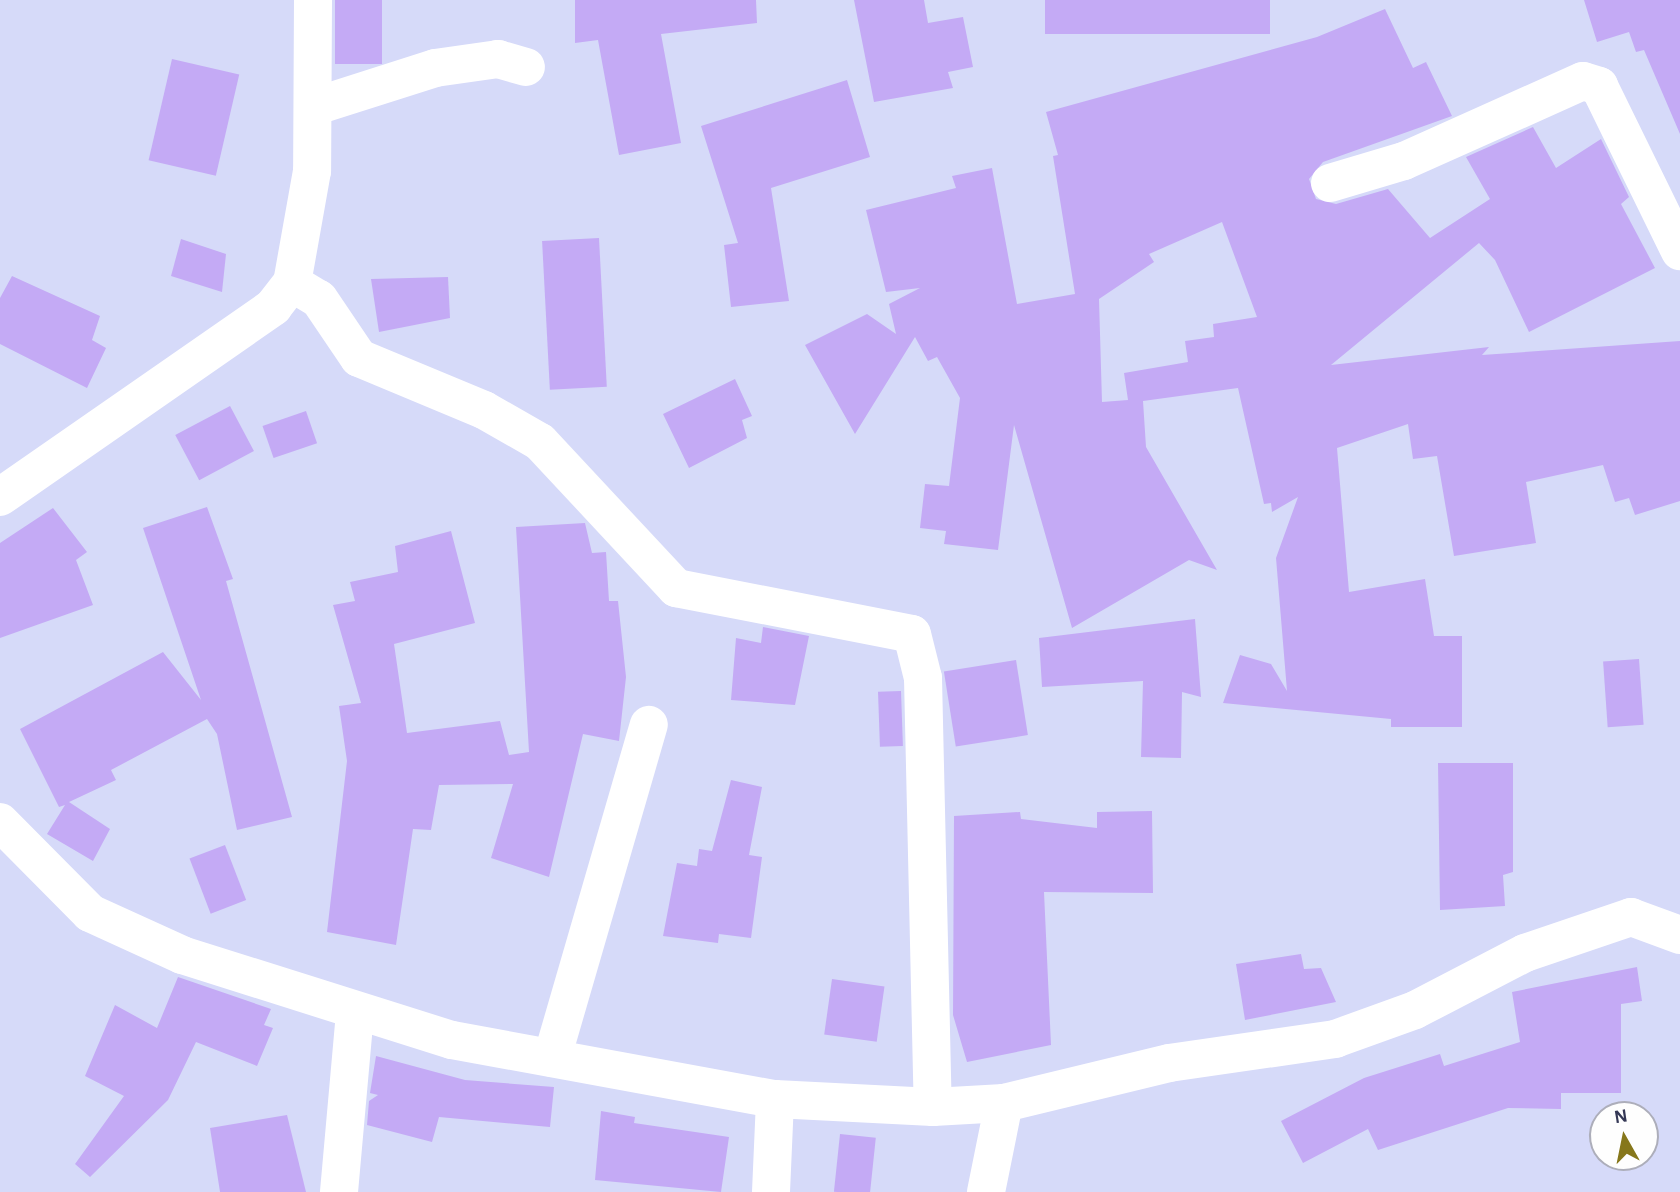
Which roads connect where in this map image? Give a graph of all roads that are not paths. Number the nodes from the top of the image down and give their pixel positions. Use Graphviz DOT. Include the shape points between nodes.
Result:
graph roads {
  1 [pos="313,0"];
  2 [pos="526,66"];
  3 [pos="313,107"];
  4 [pos="1330,183"];
  5 [pos="1680,251"];
  6 [pos="292,283"];
  7 [pos="0,497"];
  8 [pos="649,725"];
  9 [pos="0,821"];
  10 [pos="1680,935"];
  11 [pos="355,1013"];
  12 [pos="552,1058"];
  13 [pos="775,1099"];
  14 [pos="1004,1102"];
  15 [pos="933,1107"];
  16 [pos="339,1192"];
  17 [pos="771,1192"];
  18 [pos="986,1192"];
  1 -- 3 [label="street"];
  2 -- 3 [label="street" via="498,59 435,68"];
  3 -- 6 [label="street" via="313,171"];
  4 -- 5 [label="street" via="1404,162 1583,81 1599,86"];
  6 -- 7 [label="street" via="273,307"];
  6 -- 15 [label="street" via="319,299 359,358 484,410 540,442 676,588 912,635 923,678"];
  8 -- 12 [label="street"];
  9 -- 11 [label="street" via="90,913 182,955"];
  10 -- 14 [label="street" via="1631,917 1525,953 1415,1010 1335,1039 1169,1063"];
  11 -- 12 [label="street"];
  11 -- 16 [label="street"];
  12 -- 13 [label="street"];
  13 -- 15 [label="street"];
  13 -- 17 [label="street"];
  14 -- 15 [label="street"];
  14 -- 18 [label="street"];
}
